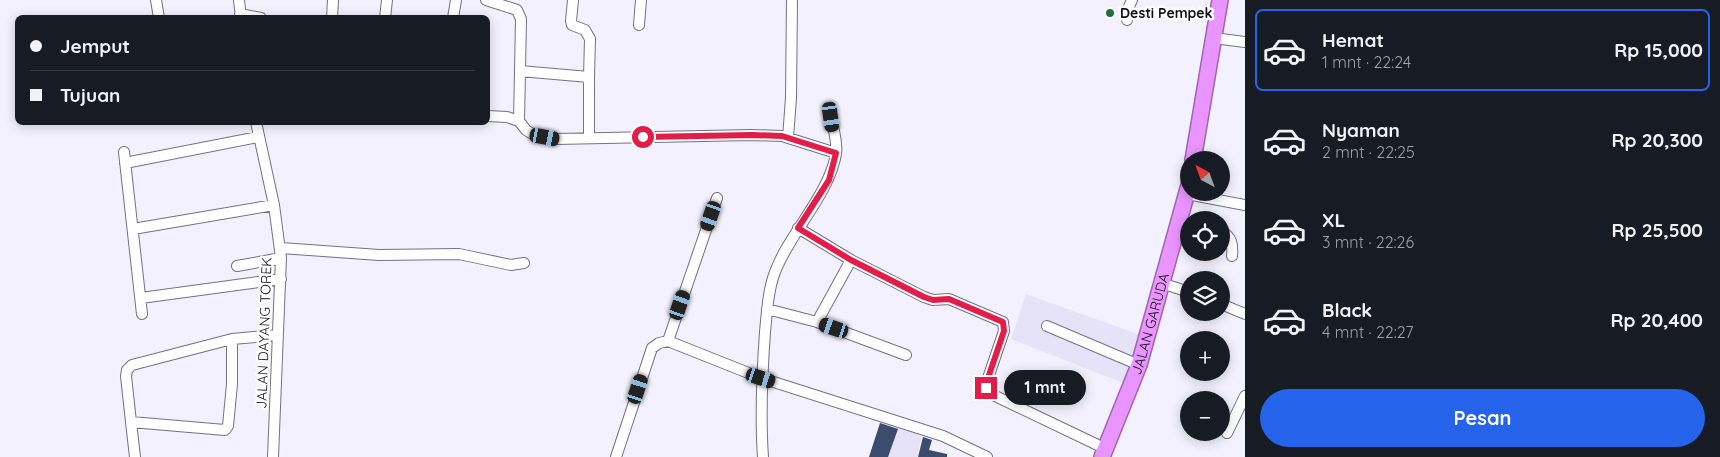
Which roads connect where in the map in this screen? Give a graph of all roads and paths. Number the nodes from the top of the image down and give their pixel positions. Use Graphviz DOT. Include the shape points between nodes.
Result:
graph roads {
  1 [pos="156,0"];
  2 [pos="239,0"];
  3 [pos="333,0"];
  4 [pos="388,0"];
  5 [pos="456,0"];
  6 [pos="486,0"];
  7 [pos="573,0"];
  8 [pos="641,0"];
  9 [pos="792,0"];
  10 [pos="1132,0"];
  11 [pos="1220,0"];
  12 [pos="517,5"];
  13 [pos="158,15"];
  14 [pos="241,15"];
  15 [pos="332,15"];
  16 [pos="386,15"];
  17 [pos="454,15"];
  18 [pos="1127,20"];
  19 [pos="639,25"];
  20 [pos="1214,38"];
  21 [pos="1245,42"];
  22 [pos="520,70"];
  23 [pos="589,77"];
  24 [pos="490,116"];
  25 [pos="831,117"];
  26 [pos="519,121"];
  27 [pos="256,125"];
  28 [pos="258,137"];
  29 [pos="589,138"];
  30 [pos="788,138"];
  31 [pos="1195,151"];
  32 [pos="124,152"];
  33 [pos="836,153"];
  34 [pos="125,163"];
  35 [pos="717,198"];
  36 [pos="1230,201"];
  37 [pos="1245,205"];
  38 [pos="274,206"];
  39 [pos="798,228"];
  40 [pos="133,229"];
  41 [pos="1180,231"];
  42 [pos="1230,238"];
  43 [pos="281,253"];
  44 [pos="1232,256"];
  45 [pos="851,260"];
  46 [pos="524,263"];
  47 [pos="238,266"];
  48 [pos="281,279"];
  49 [pos="1162,283"];
  50 [pos="1180,289"];
  51 [pos="141,298"];
  52 [pos="1230,308"];
  53 [pos="767,309"];
  54 [pos="142,314"];
  55 [pos="1245,314"];
  56 [pos="817,322"];
  57 [pos="1047,326"];
  58 [pos="277,335"];
  59 [pos="232,339"];
  60 [pos="668,341"];
  61 [pos="906,355"];
  62 [pos="1139,365"];
  63 [pos="761,378"];
  64 [pos="1245,396"];
  65 [pos="131,422"];
  66 [pos="1230,427"];
  67 [pos="1104,453"];
  68 [pos="135,457"];
  69 [pos="273,457"];
  70 [pos="616,457"];
  71 [pos="763,457"];
  72 [pos="987,457"];
  1 -- 13 [label="street"];
  2 -- 14 [label="street"];
  3 -- 15 [label="street"];
  4 -- 16 [label="street"];
  5 -- 17 [label="street"];
  6 -- 12 [label="street"];
  7 -- 23 [label="street" via="572,25 586,30 590,39"];
  8 -- 19 [label="street"];
  9 -- 30 [label="street"];
  10 -- 18 [label="street"];
  11 -- 20 [label="highway"];
  12 -- 22 [label="street" via="521,19"];
  20 -- 21 [label="street"];
  20 -- 31 [label="highway"];
  22 -- 23 [label="street"];
  22 -- 26 [label="street"];
  23 -- 29 [label="street"];
  24 -- 26 [label="street"];
  25 -- 33 [label="street"];
  26 -- 29 [label="street" via="534,135 556,139"];
  27 -- 28 [label="street, JALAN DAYANG TOREK"];
  28 -- 34 [label="street"];
  28 -- 38 [label="street, JALAN DAYANG TOREK"];
  29 -- 30 [label="street" via="752,135"];
  30 -- 33 [label="street"];
  32 -- 34 [label="street"];
  33 -- 39 [label="street" via="829,180"];
  34 -- 40 [label="street"];
  35 -- 60 [label="street"];
  36 -- 37 [label="street"];
  38 -- 40 [label="street"];
  38 -- 43 [label="street, JALAN DAYANG TOREK"];
  39 -- 45 [label="street"];
  39 -- 53 [label="street" via="774,274"];
  40 -- 51 [label="street"];
  41 -- 49 [label="highway, JALAN GARUDA"];
  42 -- 44 [label="street"];
  43 -- 46 [label="street" via="459,254 511,265"];
  43 -- 47 [label="street"];
  43 -- 48 [label="street, JALAN DAYANG TOREK"];
  45 -- 56 [label="street"];
  45 -- 67 [label="street" via="924,297 949,299 1003,322 1004,331 986,384 989,393"];
  48 -- 51 [label="street"];
  48 -- 58 [label="street, JALAN DAYANG TOREK"];
  49 -- 50 [label="street"];
  49 -- 62 [label="highway, JALAN GARUDA"];
  51 -- 54 [label="street"];
  52 -- 55 [label="street"];
  53 -- 56 [label="street"];
  53 -- 63 [label="street"];
  56 -- 61 [label="street"];
  57 -- 62 [label="street"];
  58 -- 59 [label="street"];
  58 -- 69 [label="street, JALAN DAYANG TOREK"];
  59 -- 65 [label="street" via="132,365 126,376"];
  59 -- 65 [label="street" via="232,384 225,430"];
  60 -- 63 [label="street"];
  60 -- 70 [label="street" via="652,348"];
  62 -- 67 [label="highway, JALAN GARUDA"];
  63 -- 71 [label="street"];
  63 -- 72 [label="street" via="943,436"];
  64 -- 66 [label="street"];
  65 -- 68 [label="street"];
}
